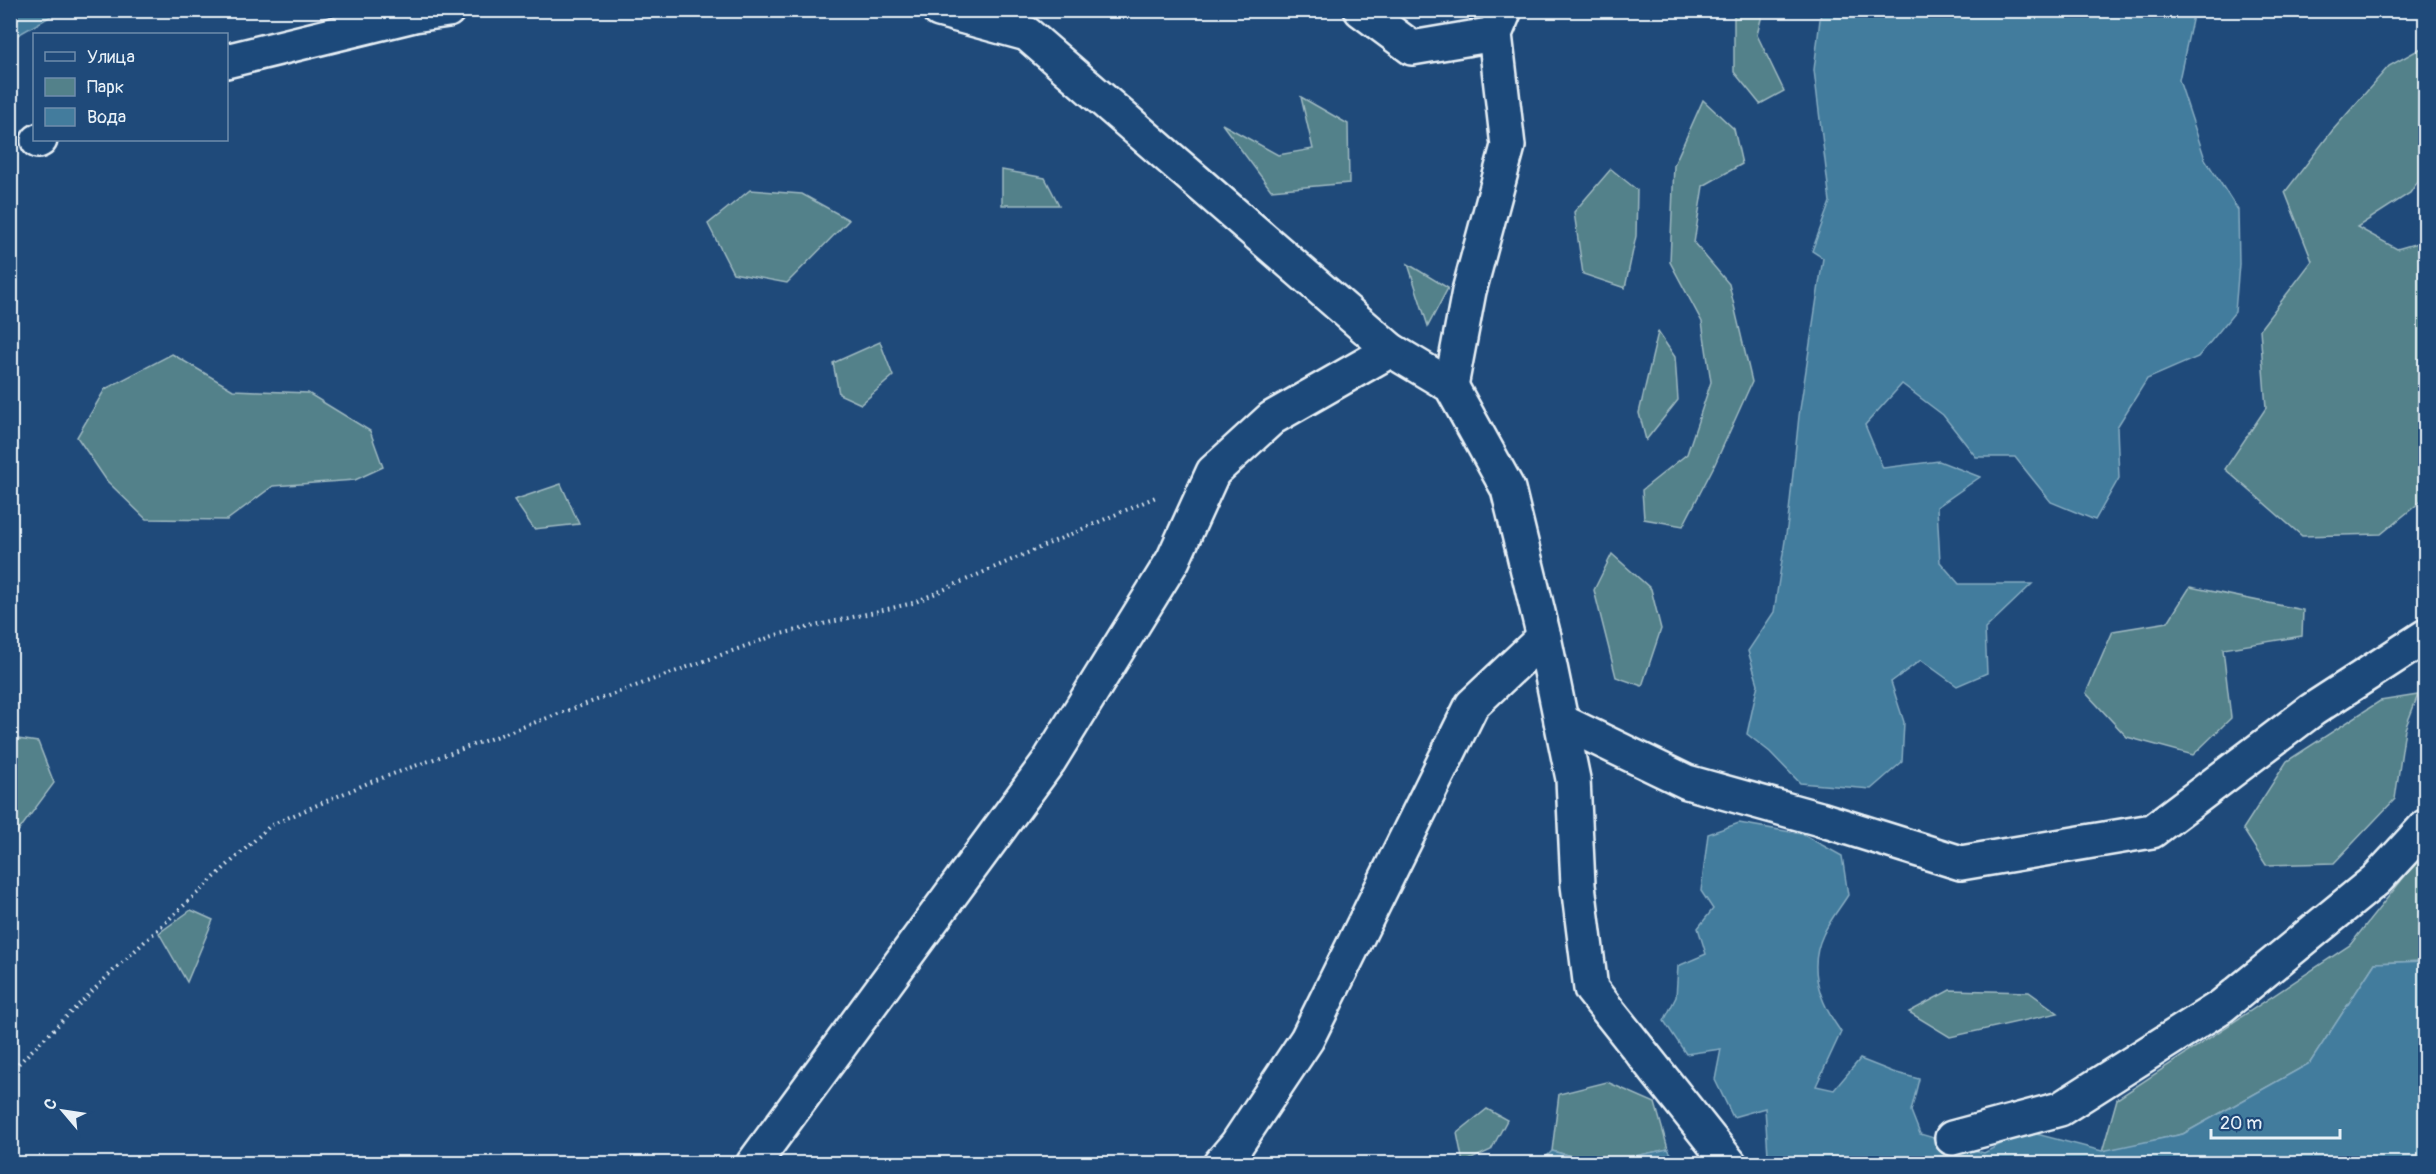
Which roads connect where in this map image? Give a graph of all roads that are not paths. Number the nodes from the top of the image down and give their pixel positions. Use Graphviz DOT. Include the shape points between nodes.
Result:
graph roads {
  1 [pos="448,10"];
  2 [pos="939,10"];
  3 [pos="1361,10"];
  4 [pos="1032,22"];
  5 [pos="1500,22"];
  6 [pos="228,60"];
  7 [pos="1391,350"];
  8 [pos="1451,386"];
  9 [pos="2426,636"];
  10 [pos="1544,637"];
  11 [pos="1561,721"];
  12 [pos="2426,826"];
  13 [pos="1952,1138"];
  14 [pos="753,1164"];
  15 [pos="1220,1164"];
  16 [pos="1730,1164"];
  1 -- 6 [label="lane"];
  2 -- 4 [label="lane"];
  3 -- 5 [label="lane" via="1412,48"];
  4 -- 7 [label="lane"];
  5 -- 8 [label="lane" via="1508,146 1469,291"];
  7 -- 8 [label="lane"];
  7 -- 14 [label="lane" via="1272,418 1213,472 1173,560 1048,761"];
  8 -- 10 [label="lane" via="1508,489"];
  9 -- 11 [label="lane" via="2312,710 2152,831 1961,863 1688,782"];
  10 -- 11 [label="lane"];
  10 -- 15 [label="lane" via="1472,705 1307,1040 1238,1144"];
  11 -- 16 [label="lane" via="1573,779 1578,885 1591,989"];
  12 -- 13 [label="lane" via="2376,880 2222,1005 2060,1109"];
}
